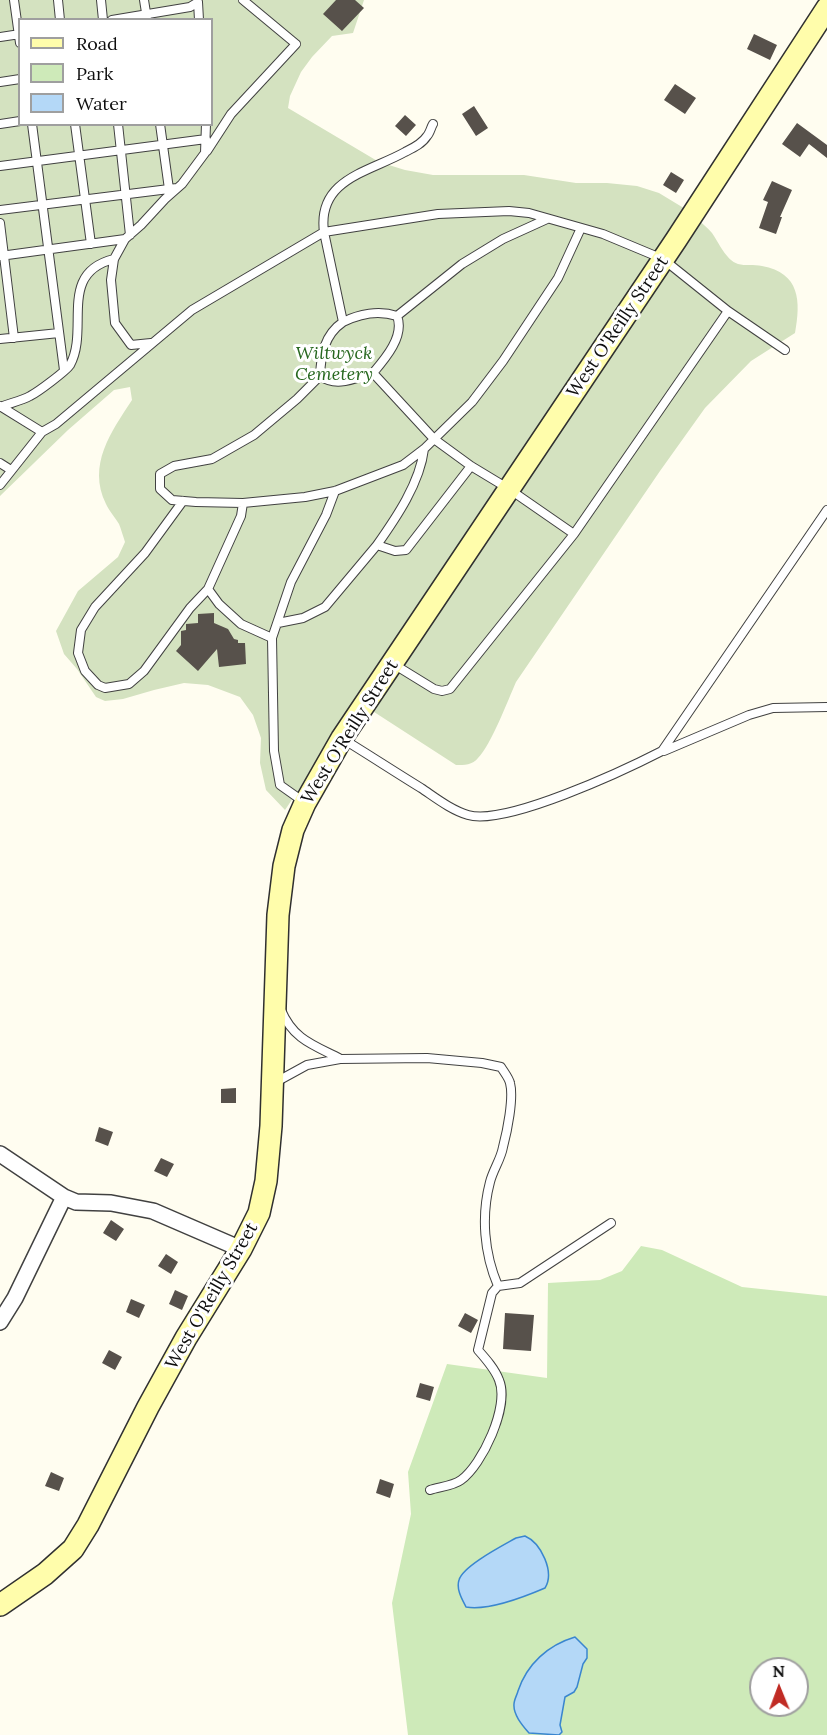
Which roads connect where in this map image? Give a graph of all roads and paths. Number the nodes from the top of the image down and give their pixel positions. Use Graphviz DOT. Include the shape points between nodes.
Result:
graph roads {
  1 [pos="14,0"];
  2 [pos="58,0"];
  3 [pos="101,0"];
  4 [pos="144,0"];
  5 [pos="243,0"];
  6 [pos="198,1"];
  7 [pos="827,8"];
  8 [pos="147,17"];
  9 [pos="60,18"];
  10 [pos="104,18"];
  11 [pos="199,18"];
  12 [pos="18,27"];
  13 [pos="18,34"];
  14 [pos="0,37"];
  15 [pos="18,79"];
  16 [pos="0,81"];
  17 [pos="18,121"];
  18 [pos="0,124"];
  19 [pos="433,124"];
  20 [pos="32,126"];
  21 [pos="75,126"];
  22 [pos="118,126"];
  23 [pos="160,126"];
  24 [pos="206,126"];
  25 [pos="206,139"];
  26 [pos="162,144"];
  27 [pos="121,150"];
  28 [pos="205,153"];
  29 [pos="80,155"];
  30 [pos="36,161"];
  31 [pos="0,166"];
  32 [pos="178,188"];
  33 [pos="169,189"];
  34 [pos="126,194"];
  35 [pos="85,199"];
  36 [pos="43,204"];
  37 [pos="0,210"];
  38 [pos="548,219"];
  39 [pos="0,223"];
  40 [pos="581,228"];
  41 [pos="324,232"];
  42 [pos="127,237"];
  43 [pos="91,244"];
  44 [pos="47,250"];
  45 [pos="3,256"];
  46 [pos="114,259"];
  47 [pos="663,259"];
  48 [pos="728,310"];
  49 [pos="397,316"];
  50 [pos="343,322"];
  51 [pos="59,333"];
  52 [pos="14,338"];
  53 [pos="0,339"];
  54 [pos="153,343"];
  55 [pos="785,350"];
  56 [pos="64,370"];
  57 [pos="373,373"];
  58 [pos="320,376"];
  59 [pos="0,406"];
  60 [pos="42,432"];
  61 [pos="434,439"];
  62 [pos="424,449"];
  63 [pos="0,463"];
  64 [pos="471,466"];
  65 [pos="11,470"];
  66 [pos="0,485"];
  67 [pos="509,489"];
  68 [pos="335,491"];
  69 [pos="183,501"];
  70 [pos="243,503"];
  71 [pos="826,512"];
  72 [pos="574,534"];
  73 [pos="376,545"];
  74 [pos="208,589"];
  75 [pos="278,623"];
  76 [pos="272,638"];
  77 [pos="392,663"];
  78 [pos="827,707"];
  79 [pos="342,738"];
  80 [pos="662,751"];
  81 [pos="305,802"];
  82 [pos="275,995"];
  83 [pos="340,1059"];
  84 [pos="272,1084"];
  85 [pos="0,1154"];
  86 [pos="64,1197"];
  87 [pos="611,1223"];
  88 [pos="241,1249"];
  89 [pos="498,1286"];
  90 [pos="0,1322"];
  91 [pos="430,1490"];
  92 [pos="0,1605"];
  1 -- 12 [label="lane"];
  2 -- 9 [label="lane"];
  3 -- 10 [label="lane"];
  4 -- 8 [label="lane"];
  5 -- 28 [label="lane" via="296,44 231,114"];
  6 -- 8 [label="lane" via="190,7"];
  6 -- 11 [label="lane"];
  7 -- 47 [label="street, West O'Reilly Street"];
  13 -- 14 [label="lane"];
  15 -- 16 [label="lane"];
  17 -- 18 [label="lane"];
  19 -- 41 [label="lane" via="427,137 416,146 343,183 329,197 322,218"];
  20 -- 30 [label="lane"];
  21 -- 29 [label="lane"];
  22 -- 27 [label="lane"];
  23 -- 26 [label="lane"];
  24 -- 25 [label="lane"];
  25 -- 26 [label="lane"];
  25 -- 28 [label="lane"];
  26 -- 27 [label="lane"];
  26 -- 33 [label="lane"];
  27 -- 29 [label="lane"];
  27 -- 34 [label="lane"];
  28 -- 32 [label="lane"];
  29 -- 30 [label="lane"];
  29 -- 35 [label="lane"];
  30 -- 31 [label="lane"];
  30 -- 36 [label="lane"];
  32 -- 33 [label="lane"];
  32 -- 42 [label="lane"];
  33 -- 34 [label="lane"];
  34 -- 35 [label="lane"];
  34 -- 42 [label="lane"];
  35 -- 36 [label="lane"];
  35 -- 43 [label="lane"];
  36 -- 37 [label="lane"];
  36 -- 44 [label="lane"];
  38 -- 40 [label="lane"];
  38 -- 41 [label="lane" via="509,211 438,214"];
  38 -- 49 [label="lane" via="503,239 462,264"];
  39 -- 45 [label="lane"];
  40 -- 47 [label="lane"];
  40 -- 61 [label="lane" via="558,278 503,361 472,402"];
  41 -- 50 [label="lane"];
  41 -- 54 [label="lane" via="192,310"];
  42 -- 43 [label="lane"];
  42 -- 46 [label="lane"];
  43 -- 44 [label="lane"];
  44 -- 45 [label="lane"];
  44 -- 51 [label="lane"];
  45 -- 52 [label="lane"];
  46 -- 54 [label="lane" via="111,280 115,323 131,345"];
  46 -- 56 [label="lane" via="99,263 85,278 77,311 77,344 70,366"];
  47 -- 48 [label="lane"];
  47 -- 67 [label="street, West O'Reilly Street"];
  48 -- 55 [label="lane"];
  48 -- 72 [label="lane"];
  49 -- 50 [label="lane" via="357,315"];
  49 -- 57 [label="lane" via="395,340"];
  50 -- 58 [label="lane" via="326,342"];
  51 -- 52 [label="lane"];
  51 -- 56 [label="lane"];
  52 -- 53 [label="lane"];
  54 -- 60 [label="lane"];
  56 -- 59 [label="lane" via="31,396"];
  57 -- 58 [label="lane" via="339,383"];
  57 -- 61 [label="lane"];
  58 -- 69 [label="lane" via="254,435 212,459 174,466 160,474 160,489 172,500"];
  59 -- 60 [label="lane"];
  60 -- 65 [label="lane"];
  61 -- 62 [label="lane"];
  61 -- 64 [label="lane"];
  62 -- 68 [label="lane" via="403,465"];
  62 -- 73 [label="lane" via="417,476"];
  63 -- 65 [label="lane"];
  64 -- 67 [label="lane"];
  64 -- 73 [label="lane" via="406,550"];
  65 -- 66 [label="lane"];
  67 -- 72 [label="lane"];
  67 -- 77 [label="street, West O'Reilly Street"];
  68 -- 70 [label="lane"];
  68 -- 75 [label="lane" via="291,582"];
  69 -- 70 [label="lane"];
  69 -- 74 [label="lane" via="145,553 95,607 81,630 78,653 85,671 105,688 129,684 144,671"];
  70 -- 74 [label="lane" via="241,516"];
  71 -- 80 [label="lane"];
  72 -- 77 [label="lane" via="450,689 434,689"];
  73 -- 75 [label="lane" via="325,607 303,618"];
  74 -- 76 [label="lane" via="241,624"];
  75 -- 76 [label="lane"];
  76 -- 81 [label="lane" via="274,751 280,785"];
  77 -- 79 [label="street, West O'Reilly Street"];
  78 -- 80 [label="lane" via="773,708"];
  79 -- 80 [label="lane" via="454,809 477,817 524,809"];
  79 -- 81 [label="street, West O'Reilly Street"];
  81 -- 82 [label="street, West O'Reilly Street" via="284,867"];
  82 -- 83 [label="lane" via="285,1020 301,1039"];
  82 -- 84 [label="street, West O'Reilly Street"];
  83 -- 84 [label="lane" via="307,1065"];
  83 -- 89 [label="lane" via="427,1058 501,1067 510,1083 510,1101 503,1149 490,1180 485,1235"];
  84 -- 88 [label="street, West O'Reilly Street" via="266,1181 259,1213"];
  85 -- 86 [label="street"];
  86 -- 88 [label="street" via="76,1202 111,1203 153,1211"];
  86 -- 90 [label="street"];
  87 -- 89 [label="lane" via="520,1283"];
  88 -- 92 [label="street, West O'Reilly Street" via="186,1338 73,1549"];
  89 -- 91 [label="lane" via="492,1293 478,1350 499,1380 499,1417 471,1471 459,1481"];
}
